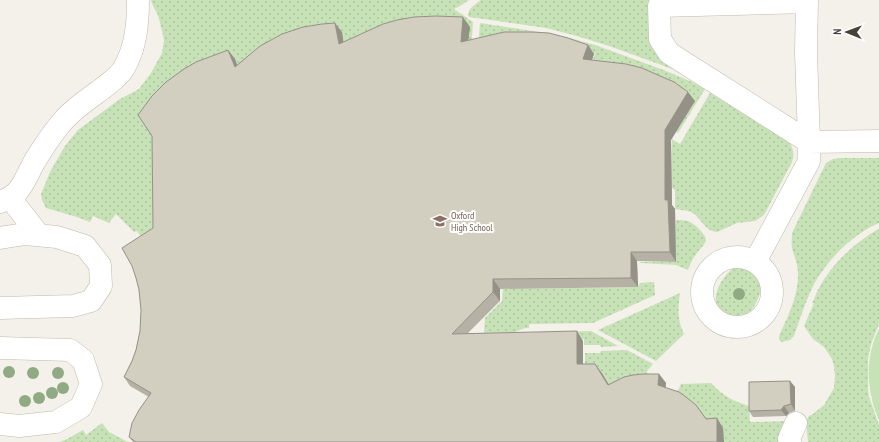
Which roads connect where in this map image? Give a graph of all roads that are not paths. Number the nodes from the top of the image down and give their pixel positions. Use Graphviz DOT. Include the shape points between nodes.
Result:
graph roads {
  1 [pos="138,0"];
  2 [pos="806,1"];
  3 [pos="879,141"];
  4 [pos="810,142"];
  5 [pos="5,200"];
  6 [pos="39,235"];
  7 [pos="0,238"];
  8 [pos="755,262"];
  9 [pos="0,308"];
  10 [pos="0,348"];
  11 [pos="0,424"];
  1 -- 5 [label="lane" via="137,32 123,70 63,121 35,160 16,194"];
  2 -- 4 [label="lane"];
  2 -- 4 [label="lane" via="659,6 660,39 669,53"];
  3 -- 4 [label="lane"];
  4 -- 8 [label="lane" via="808,161"];
  5 -- 6 [label="lane"];
  6 -- 7 [label="lane" via="25,234"];
  6 -- 9 [label="lane" via="57,237 85,246 100,265 101,286 90,301 73,306"];
  10 -- 11 [label="lane" via="70,350 83,360 91,384 81,407 56,422 19,426"];
}
